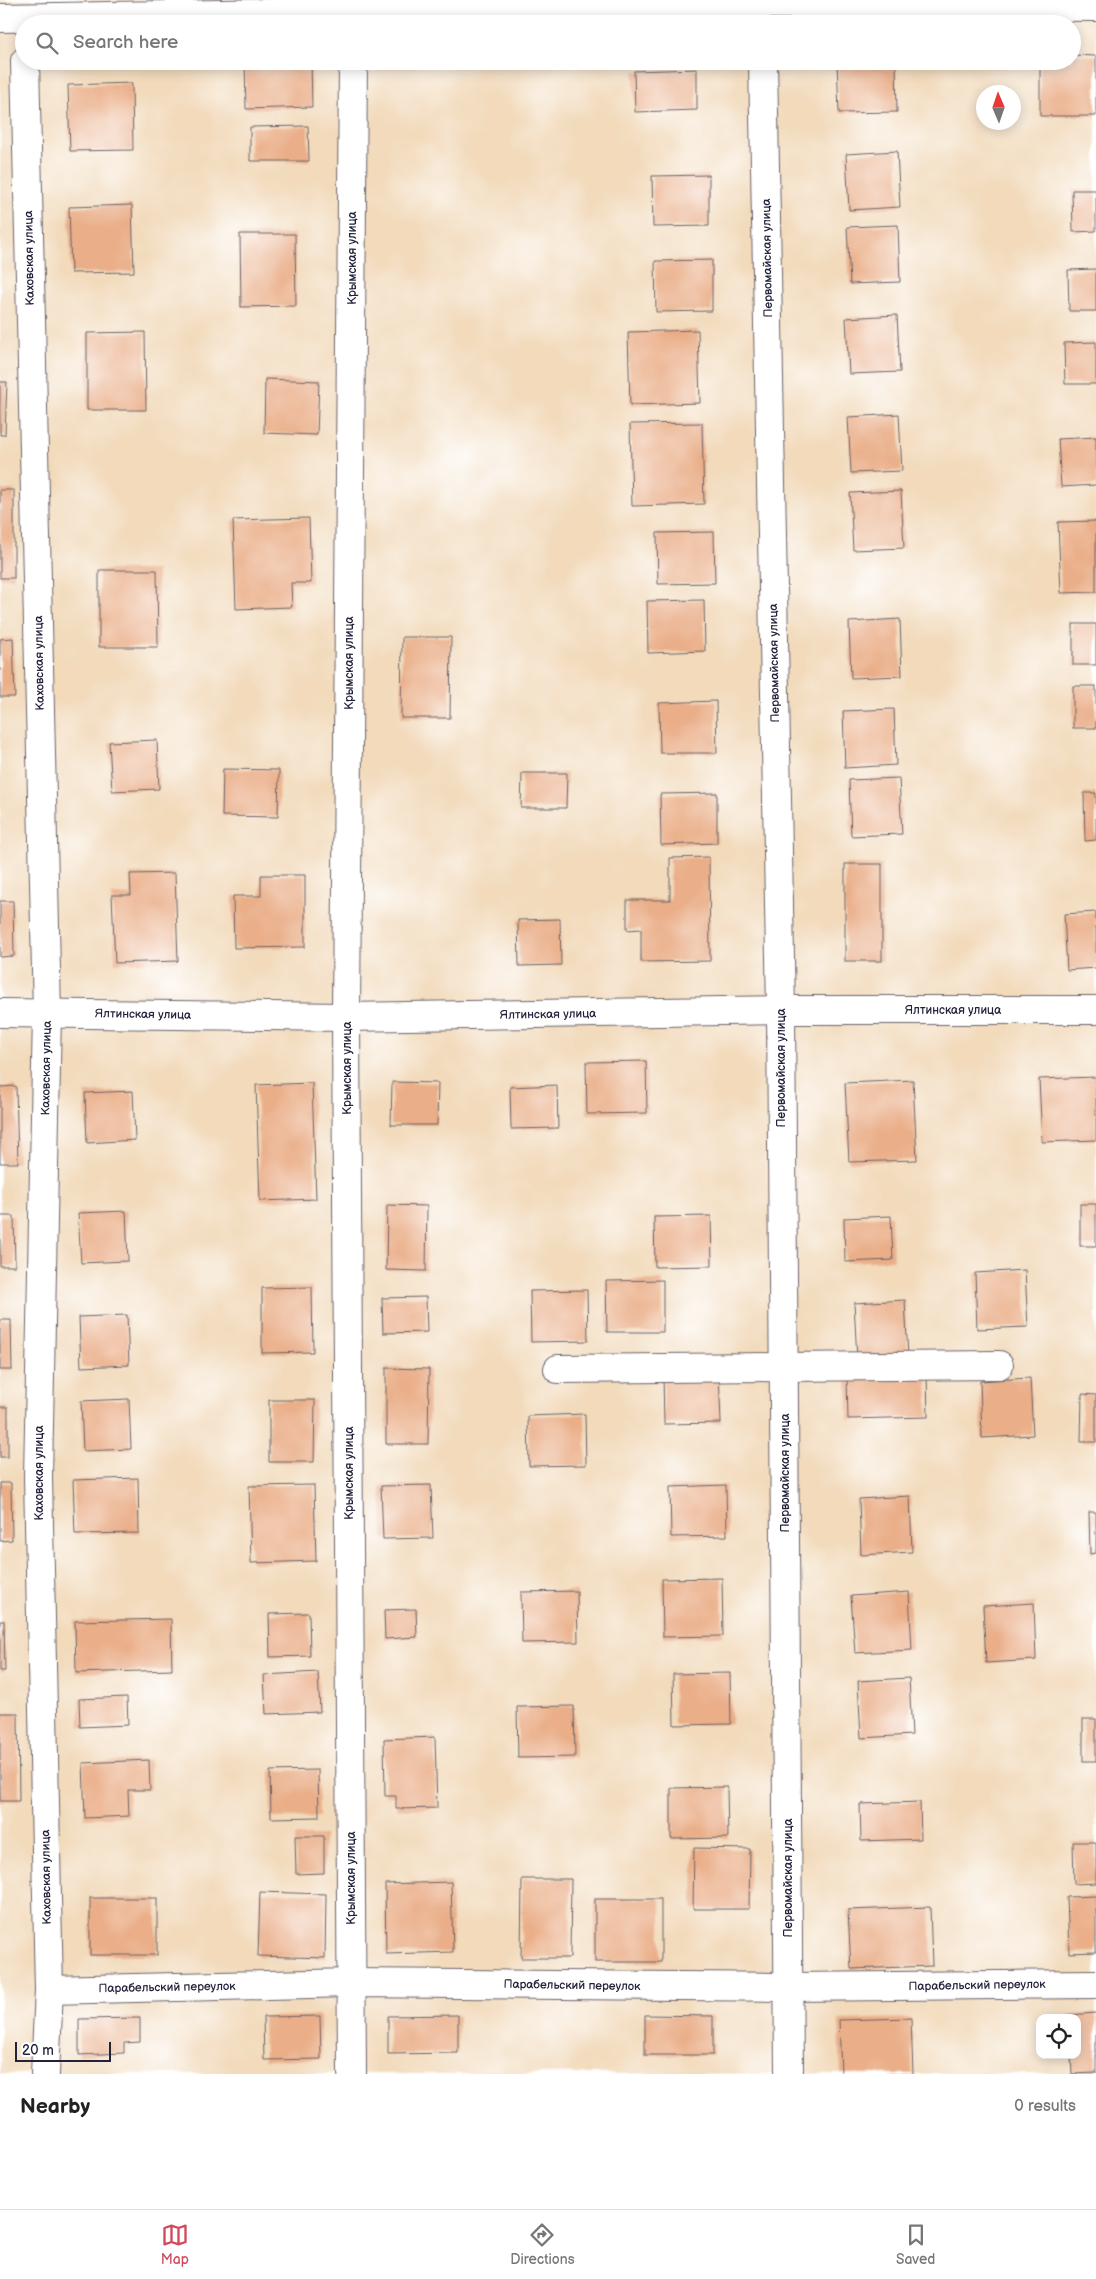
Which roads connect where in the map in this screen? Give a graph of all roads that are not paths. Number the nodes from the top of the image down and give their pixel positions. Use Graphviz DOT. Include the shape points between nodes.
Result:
graph roads {
  1 [pos="1096,7"];
  2 [pos="761,9"];
  3 [pos="354,11"];
  4 [pos="18,15"];
  5 [pos="25,70"];
  6 [pos="353,70"];
  7 [pos="763,70"];
  8 [pos="781,1010"];
  9 [pos="1096,1010"];
  10 [pos="47,1013"];
  11 [pos="0,1014"];
  12 [pos="346,1017"];
  13 [pos="999,1365"];
  14 [pos="784,1367"];
  15 [pos="558,1369"];
  16 [pos="351,1982"];
  17 [pos="1096,1984"];
  18 [pos="789,1987"];
  19 [pos="49,1990"];
  20 [pos="45,2074"];
  21 [pos="352,2074"];
  22 [pos="788,2074"];
  1 -- 2 [label="street"];
  2 -- 3 [label="street"];
  3 -- 4 [label="street"];
  5 -- 10 [label="street, Каховская улица"];
  6 -- 12 [label="street, Крымская улица"];
  7 -- 8 [label="street, Первомайская улица"];
  8 -- 9 [label="street, Ялтинская улица"];
  8 -- 12 [label="street, Ялтинская улица"];
  8 -- 14 [label="street, Первомайская улица"];
  10 -- 11 [label="street, Ялтинская улица"];
  10 -- 12 [label="street, Ялтинская улица"];
  10 -- 19 [label="street, Каховская улица" via="38,1477"];
  12 -- 16 [label="street, Крымская улица"];
  13 -- 14 [label="street"];
  14 -- 15 [label="street"];
  14 -- 18 [label="street, Первомайская улица"];
  16 -- 18 [label="street, Парабельский переулок"];
  16 -- 19 [label="street, Парабельский переулок"];
  16 -- 21 [label="street, Крымская улица"];
  17 -- 18 [label="street, Парабельский переулок"];
  18 -- 22 [label="street, Первомайская улица"];
  19 -- 20 [label="street, Каховская улица"];
}
